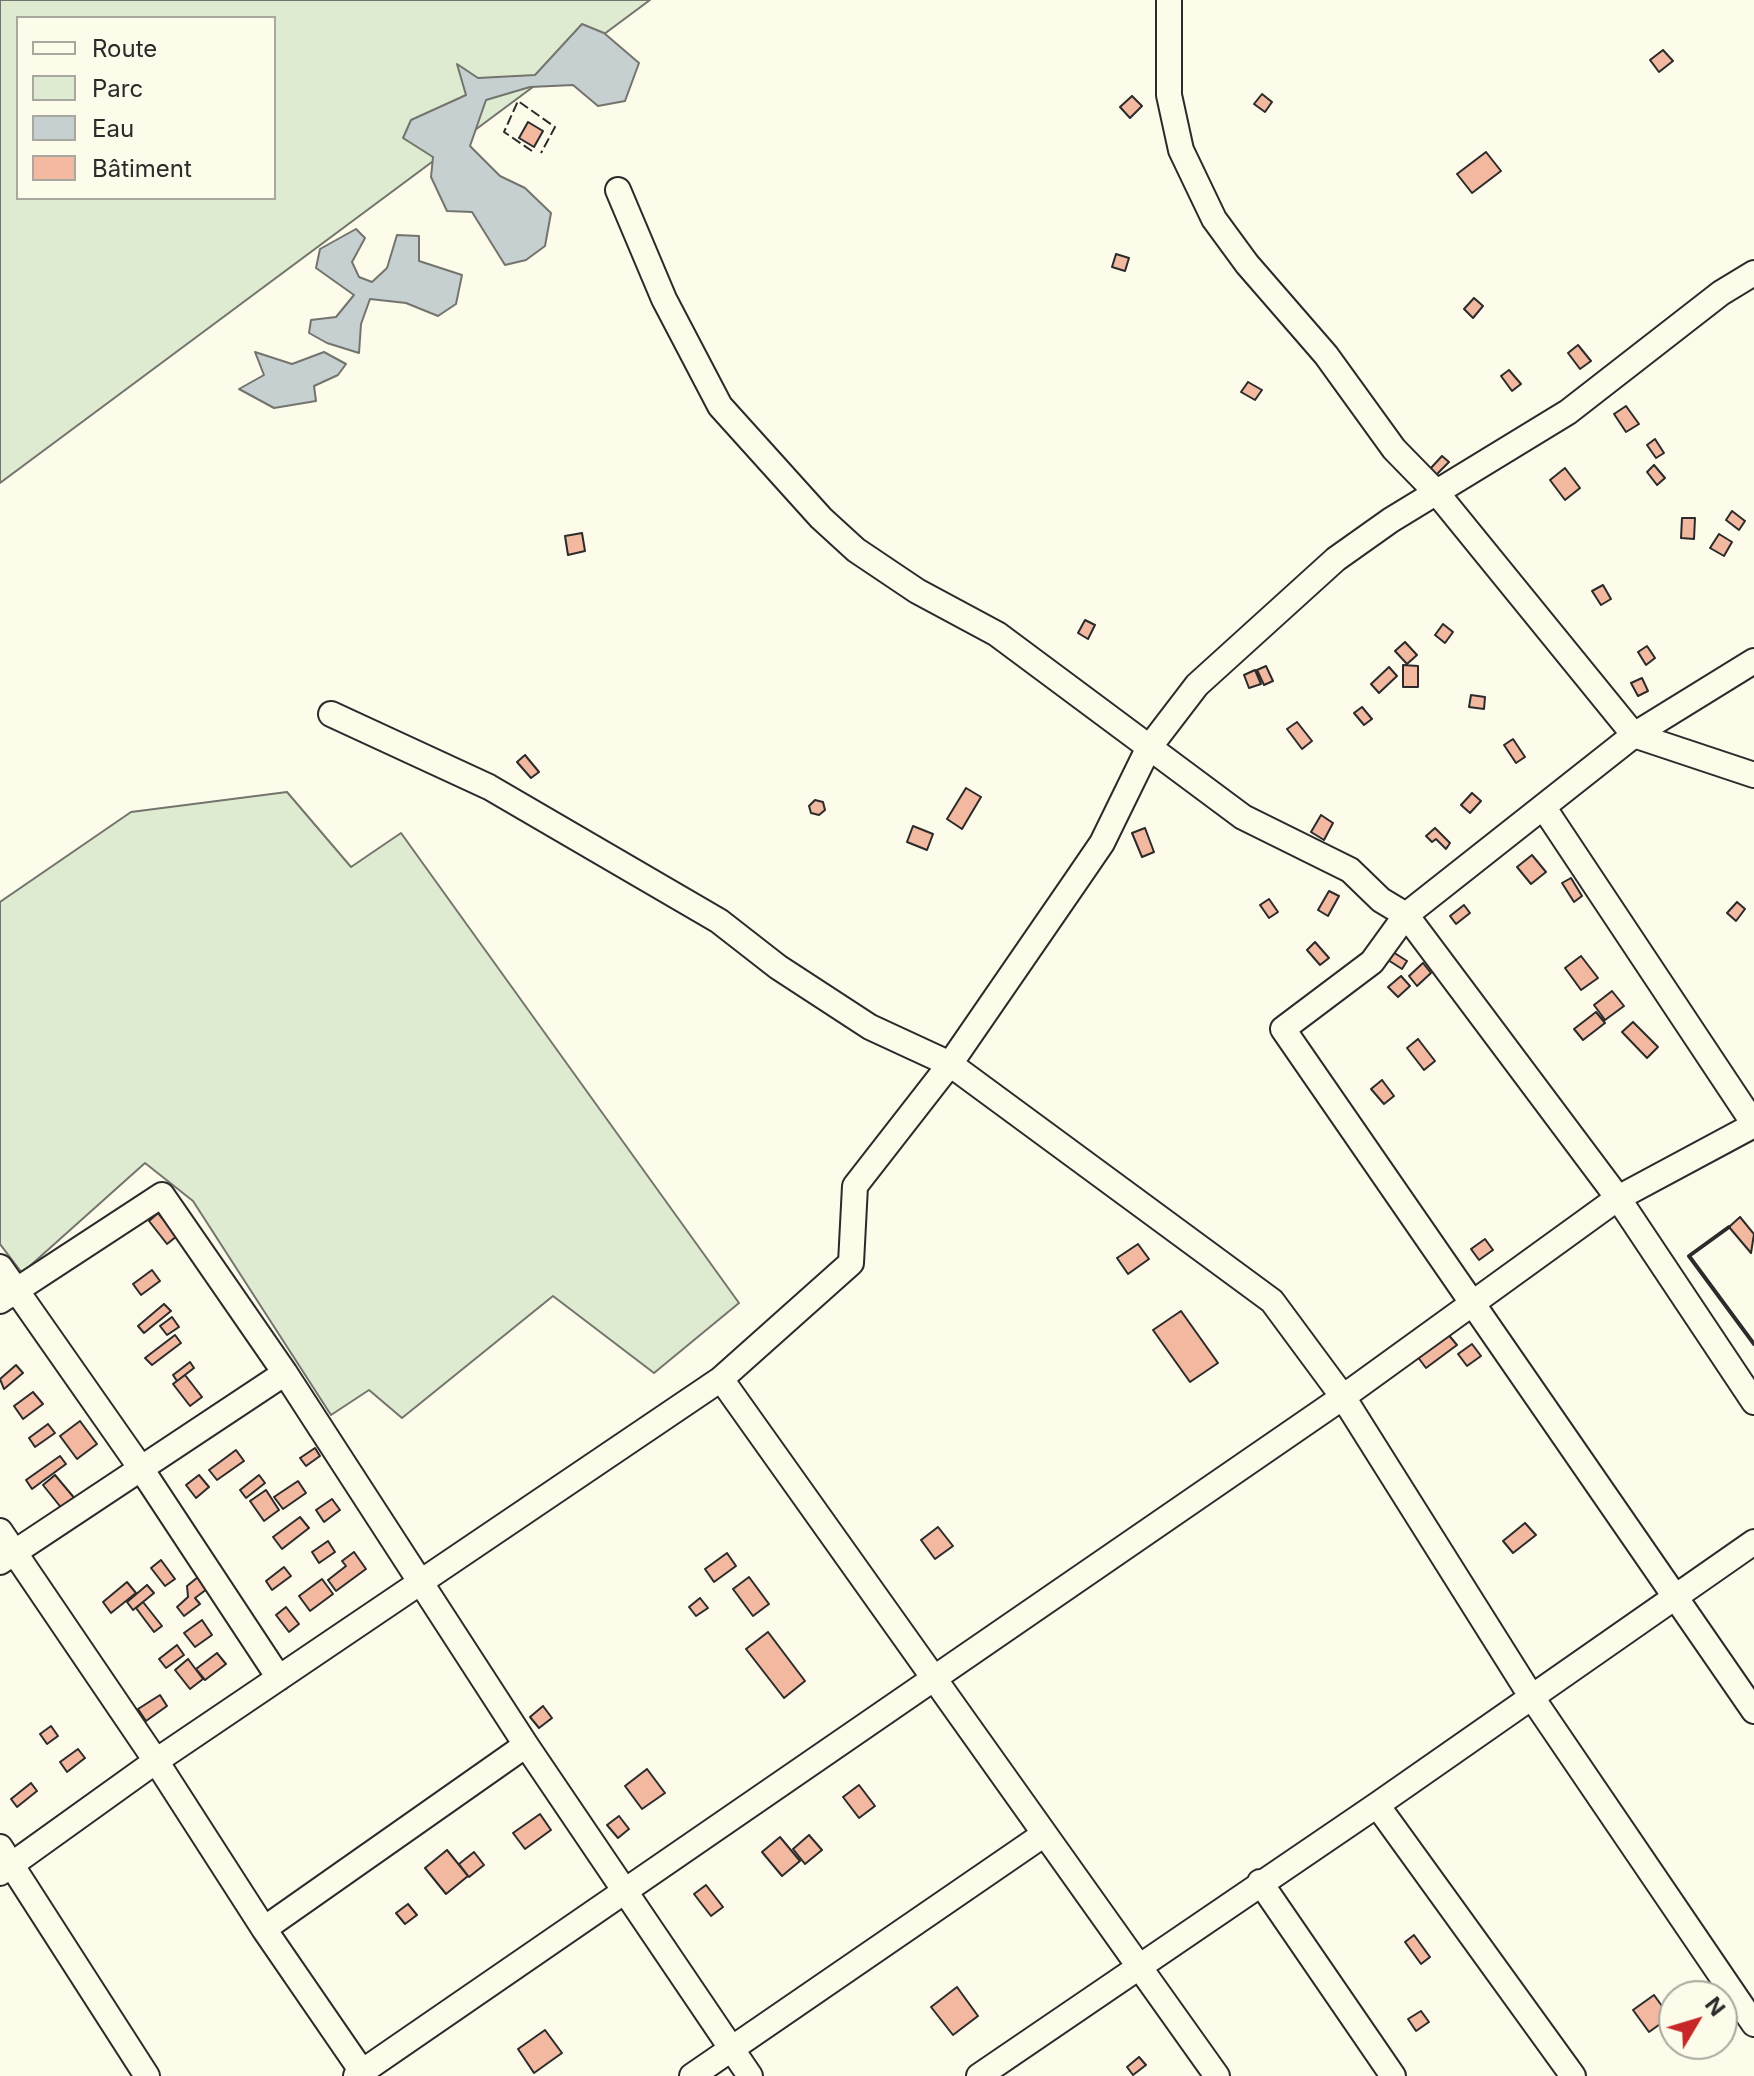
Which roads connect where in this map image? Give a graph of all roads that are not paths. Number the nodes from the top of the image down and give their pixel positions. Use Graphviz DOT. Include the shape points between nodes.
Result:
graph roads {
  1 [pos="1169,0"];
  2 [pos="618,190"];
  3 [pos="1754,273"];
  4 [pos="1437,493"];
  5 [pos="1754,661"];
  6 [pos="331,714"];
  7 [pos="1634,735"];
  8 [pos="1148,749"];
  9 [pos="1754,775"];
  10 [pos="1544,808"];
  11 [pos="1406,915"];
  12 [pos="950,1064"];
  13 [pos="1754,1124"];
  14 [pos="1618,1198"];
  15 [pos="0,1267"];
  16 [pos="8,1295"];
  17 [pos="1472,1305"];
  18 [pos="285,1373"];
  19 [pos="721,1379"];
  20 [pos="1343,1397"];
  21 [pos="1754,1402"];
  22 [pos="140,1467"];
  23 [pos="0,1531"];
  24 [pos="1754,1542"];
  25 [pos="7,1557"];
  26 [pos="422,1582"];
  27 [pos="1673,1597"];
  28 [pos="279,1678"];
  29 [pos="933,1679"];
  30 [pos="1531,1696"];
  31 [pos="1754,1711"];
  32 [pos="526,1745"];
  33 [pos="156,1761"];
  34 [pos="1377,1805"];
  35 [pos="1043,1835"];
  36 [pos="4,1862"];
  37 [pos="1260,1882"];
  38 [pos="625,1891"];
  39 [pos="264,1929"];
  40 [pos="1136,1968"];
  41 [pos="1754,2024"];
  42 [pos="731,2049"];
  43 [pos="361,2075"];
  44 [pos="147,2076"];
  45 [pos="692,2076"];
  46 [pos="750,2076"];
  47 [pos="979,2076"];
  48 [pos="1217,2076"];
  49 [pos="1393,2076"];
  50 [pos="1573,2076"];
  1 -- 4 [label="street" via="1169,95 1181,150 1214,219 1326,355 1394,449"];
  2 -- 8 [label="street" via="664,299 720,406 821,518 856,550 917,591 997,634"];
  3 -- 4 [label="street" via="1568,412"];
  4 -- 7 [label="street"];
  4 -- 8 [label="street" via="1336,559 1277,610 1197,685"];
  5 -- 7 [label="street"];
  6 -- 12 [label="street" via="489,787 719,921 870,1027"];
  7 -- 9 [label="street"];
  7 -- 10 [label="street"];
  8 -- 11 [label="street" via="1243,817 1350,870"];
  8 -- 12 [label="street" via="1102,843"];
  10 -- 11 [label="street"];
  10 -- 13 [label="street"];
  11 -- 14 [label="street"];
  11 -- 17 [label="street" via="1372,962 1283,1029"];
  12 -- 19 [label="street" via="855,1186 851,1263"];
  12 -- 20 [label="street" via="1272,1301"];
  13 -- 14 [label="street"];
  14 -- 17 [label="street"];
  14 -- 21 [label="street"];
  15 -- 16 [label="street"];
  16 -- 18 [label="street" via="162,1195"];
  16 -- 22 [label="street"];
  17 -- 20 [label="street"];
  17 -- 27 [label="street"];
  18 -- 22 [label="street"];
  18 -- 26 [label="street"];
  19 -- 26 [label="street"];
  19 -- 29 [label="street"];
  20 -- 29 [label="street"];
  20 -- 30 [label="street"];
  22 -- 25 [label="street"];
  22 -- 28 [label="street"];
  23 -- 25 [label="street"];
  24 -- 27 [label="street"];
  25 -- 33 [label="street"];
  26 -- 28 [label="street"];
  26 -- 32 [label="street"];
  27 -- 30 [label="street"];
  27 -- 31 [label="street"];
  28 -- 33 [label="street"];
  29 -- 35 [label="street"];
  29 -- 38 [label="street"];
  30 -- 34 [label="street"];
  30 -- 41 [label="street"];
  32 -- 38 [label="street"];
  32 -- 39 [label="street"];
  33 -- 36 [label="street"];
  33 -- 39 [label="street"];
  34 -- 37 [label="street"];
  34 -- 50 [label="street"];
  35 -- 40 [label="street"];
  35 -- 42 [label="street"];
  36 -- 44 [label="street"];
  37 -- 40 [label="street"];
  37 -- 49 [label="street"];
  38 -- 42 [label="street"];
  38 -- 43 [label="street"];
  39 -- 43 [label="street"];
  40 -- 47 [label="street"];
  40 -- 48 [label="street"];
  42 -- 45 [label="street"];
  42 -- 46 [label="street"];
}
